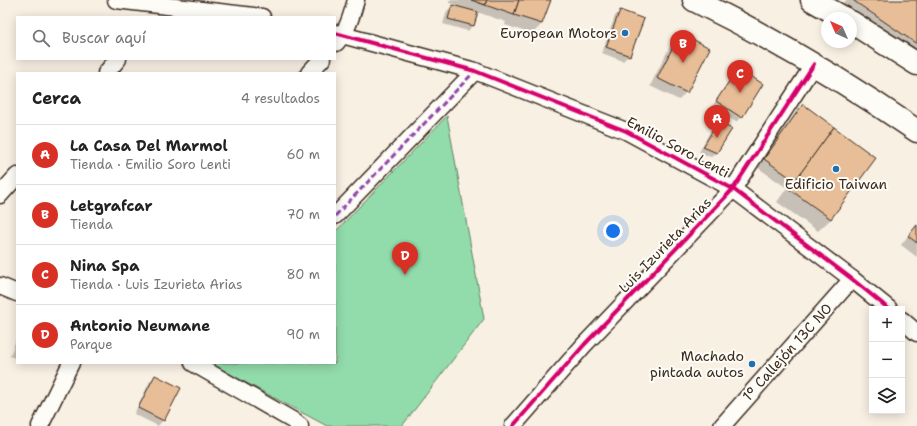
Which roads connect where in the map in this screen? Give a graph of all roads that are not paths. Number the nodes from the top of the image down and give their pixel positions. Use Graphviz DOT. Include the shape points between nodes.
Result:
graph roads {
  1 [pos="116,0"];
  2 [pos="356,0"];
  3 [pos="694,0"];
  4 [pos="812,0"];
  5 [pos="159,11"];
  6 [pos="833,12"];
  7 [pos="245,16"];
  8 [pos="857,26"];
  9 [pos="338,38"];
  10 [pos="117,60"];
  11 [pos="321,60"];
  12 [pos="814,64"];
  13 [pos="917,64"];
  14 [pos="474,71"];
  15 [pos="107,72"];
  16 [pos="310,72"];
  17 [pos="917,131"];
  18 [pos="16,177"];
  19 [pos="733,189"];
  20 [pos="0,195"];
  21 [pos="336,215"];
  22 [pos="852,279"];
  23 [pos="0,286"];
  24 [pos="16,293"];
  25 [pos="885,306"];
  26 [pos="905,323"];
  27 [pos="917,333"];
  28 [pos="71,364"];
  29 [pos="196,364"];
  30 [pos="40,426"];
  31 [pos="300,426"];
  32 [pos="513,426"];
  33 [pos="722,426"];
  1 -- 5 [label="street"];
  2 -- 9 [label="street" via="351,19"];
  3 -- 12 [label="main road"];
  4 -- 6 [label="main road"];
  5 -- 7 [label="street"];
  8 -- 13 [label="main road"];
  9 -- 14 [label="street, Emilio Soro Lenti"];
  10 -- 15 [label="street"];
  11 -- 16 [label="street"];
  12 -- 17 [label="main road"];
  12 -- 19 [label="street, Luis Izurieta Arias"];
  14 -- 19 [label="street, Emilio Soro Lenti" via="626,131"];
  14 -- 21 [label="street"];
  18 -- 20 [label="street"];
  19 -- 22 [label="street, Emilio Soro Lenti"];
  19 -- 32 [label="street, Luis Izurieta Arias" via="584,345"];
  22 -- 25 [label="street, Emilio Soro Lenti"];
  22 -- 33 [label="street, 1º Callejón 13C NO"];
  23 -- 24 [label="street"];
  26 -- 27 [label="street"];
  28 -- 30 [label="street"];
  29 -- 31 [label="street"];
}
